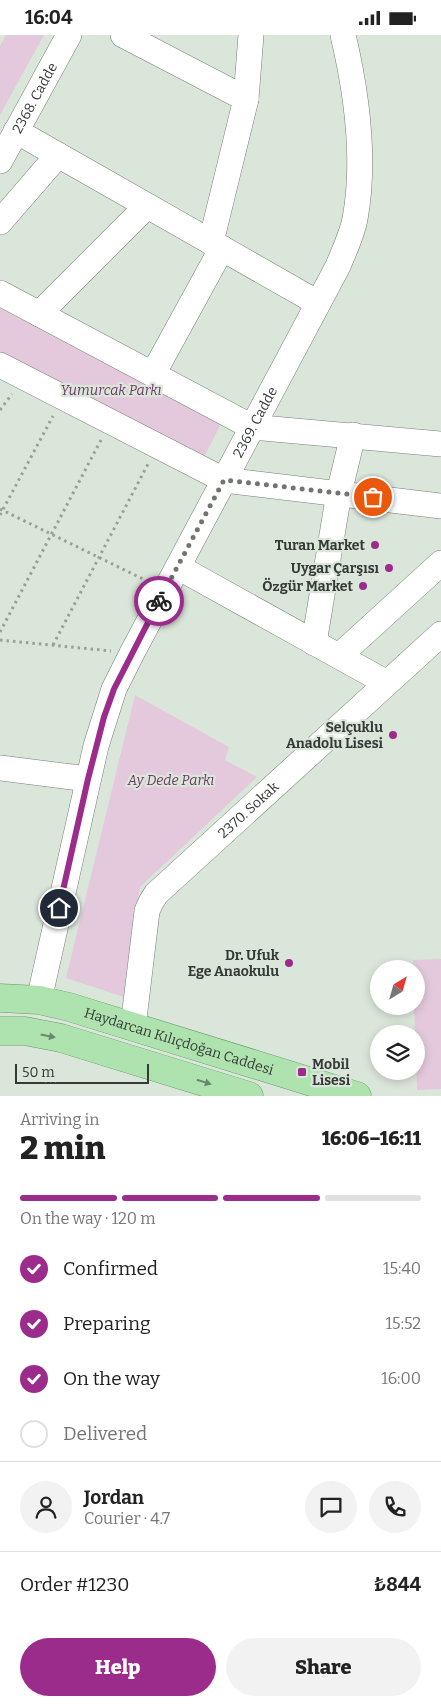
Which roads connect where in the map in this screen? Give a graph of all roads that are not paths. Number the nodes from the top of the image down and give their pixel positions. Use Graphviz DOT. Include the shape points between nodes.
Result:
graph roads {
  1 [pos="69,35"];
  2 [pos="123,35"];
  3 [pos="251,35"];
  4 [pos="343,35"];
  5 [pos="246,99"];
  6 [pos="16,131"];
  7 [pos="58,155"];
  8 [pos="0,161"];
  9 [pos="147,206"];
  10 [pos="0,222"];
  11 [pos="216,245"];
  12 [pos="0,293"];
  13 [pos="318,303"];
  14 [pos="38,314"];
  15 [pos="0,365"];
  16 [pos="153,374"];
  17 [pos="252,427"];
  18 [pos="353,435"];
  19 [pos="441,444"];
  20 [pos="224,480"];
  21 [pos="339,493"];
  22 [pos="441,506"];
  23 [pos="441,563"];
  24 [pos="178,567"];
  25 [pos="441,634"];
  26 [pos="314,643"];
  27 [pos="339,656"];
  28 [pos="387,683"];
  29 [pos="0,768"];
  30 [pos="88,779"];
  31 [pos="0,998"];
  32 [pos="39,1000"];
  33 [pos="133,1027"];
  34 [pos="0,1031"];
  35 [pos="250,1096"];
  36 [pos="357,1096"];
  1 -- 6 [label="street, 2368. Cadde"];
  2 -- 5 [label="street"];
  3 -- 5 [label="street"];
  4 -- 13 [label="street, 2369. Cadde" via="358,122 359,187 355,220 346,247"];
  5 -- 11 [label="street"];
  6 -- 7 [label="street"];
  6 -- 8 [label="street, 2368. Cadde"];
  7 -- 9 [label="street"];
  7 -- 10 [label="street"];
  9 -- 11 [label="street"];
  9 -- 14 [label="street"];
  11 -- 13 [label="street"];
  11 -- 16 [label="street"];
  12 -- 14 [label="street"];
  13 -- 17 [label="street, 2369. Cadde"];
  14 -- 16 [label="street"];
  15 -- 20 [label="street"];
  16 -- 17 [label="street"];
  17 -- 18 [label="street"];
  17 -- 20 [label="street, 2369. Cadde"];
  18 -- 19 [label="street"];
  18 -- 21 [label="street"];
  20 -- 21 [label="street"];
  20 -- 24 [label="street, 2369. Cadde"];
  21 -- 22 [label="street"];
  21 -- 26 [label="street"];
  23 -- 27 [label="street"];
  24 -- 26 [label="street"];
  24 -- 30 [label="street, 2369. Cadde" via="114,689"];
  25 -- 28 [label="street, 2370. Sokak"];
  26 -- 27 [label="street"];
  27 -- 28 [label="street"];
  28 -- 33 [label="street, 2370. Sokak" via="150,902"];
  29 -- 30 [label="street"];
  30 -- 32 [label="street, 2369. Cadde"];
  31 -- 32 [label="main road, Haydarcan Kılıçdoğan Caddesi"];
  32 -- 33 [label="main road, Haydarcan Kılıçdoğan Caddesi"];
  33 -- 36 [label="main road, Haydarcan Kılıçdoğan Caddesi"];
  34 -- 35 [label="main road, one-way" via="25,1031 61,1038"];
}
